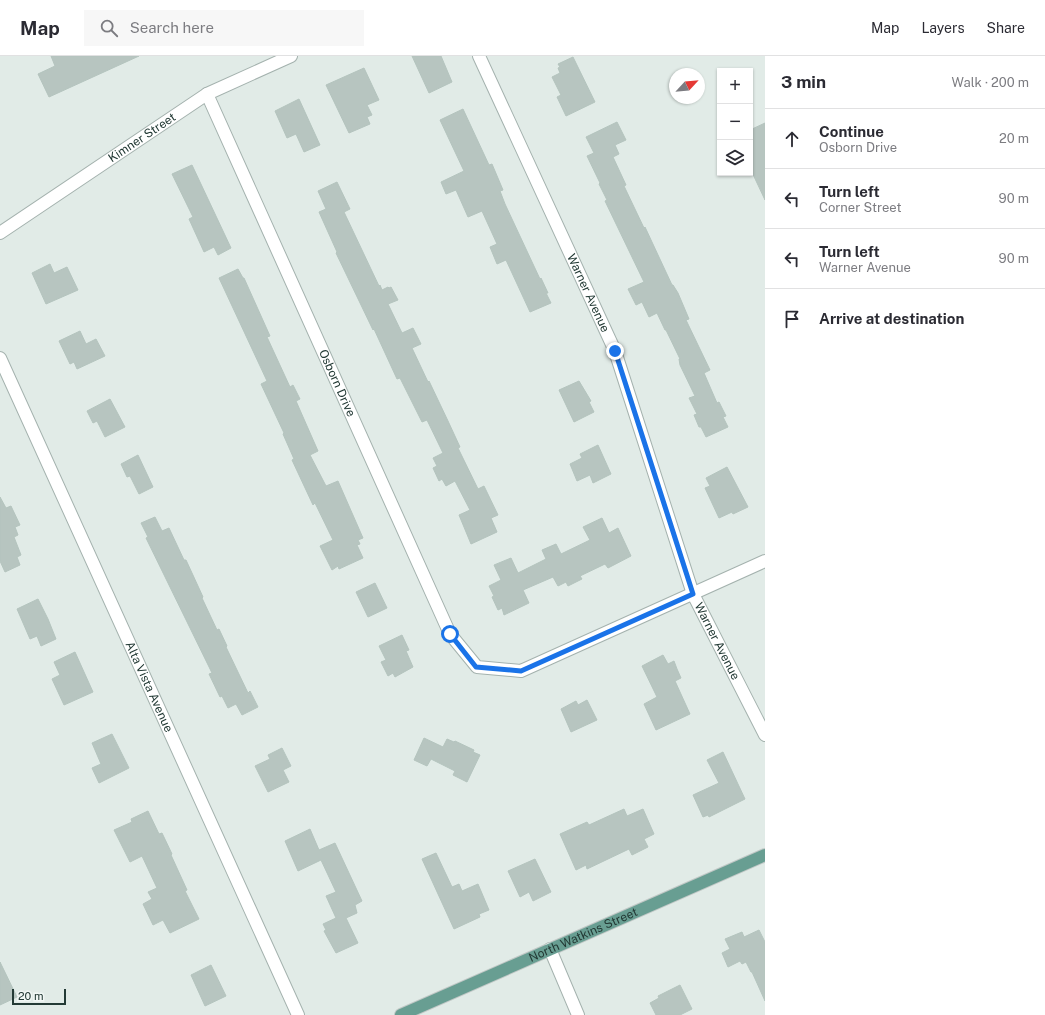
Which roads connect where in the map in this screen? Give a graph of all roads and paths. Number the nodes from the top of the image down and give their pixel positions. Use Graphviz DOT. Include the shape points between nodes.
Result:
graph roads {
  1 [pos="291,56"];
  2 [pos="479,56"];
  3 [pos="207,94"];
  4 [pos="0,233"];
  5 [pos="0,358"];
  6 [pos="765,561"];
  7 [pos="693,594"];
  8 [pos="765,735"];
  9 [pos="765,855"];
  10 [pos="550,949"];
  11 [pos="298,1015"];
  12 [pos="401,1015"];
  13 [pos="578,1015"];
  1 -- 3 [label="street, Kimner Street"];
  2 -- 7 [label="street, Warner Avenue" via="615,351"];
  3 -- 4 [label="street, Kimner Street"];
  3 -- 7 [label="street, Osborn Drive" via="450,634 476,667 521,671"];
  5 -- 11 [label="street, Alta Vista Avenue"];
  6 -- 7 [label="street"];
  7 -- 8 [label="street, Warner Avenue"];
  9 -- 10 [label="main road, North Watkins Street"];
  10 -- 12 [label="main road, North Watkins Street"];
  10 -- 13 [label="street"];
}
